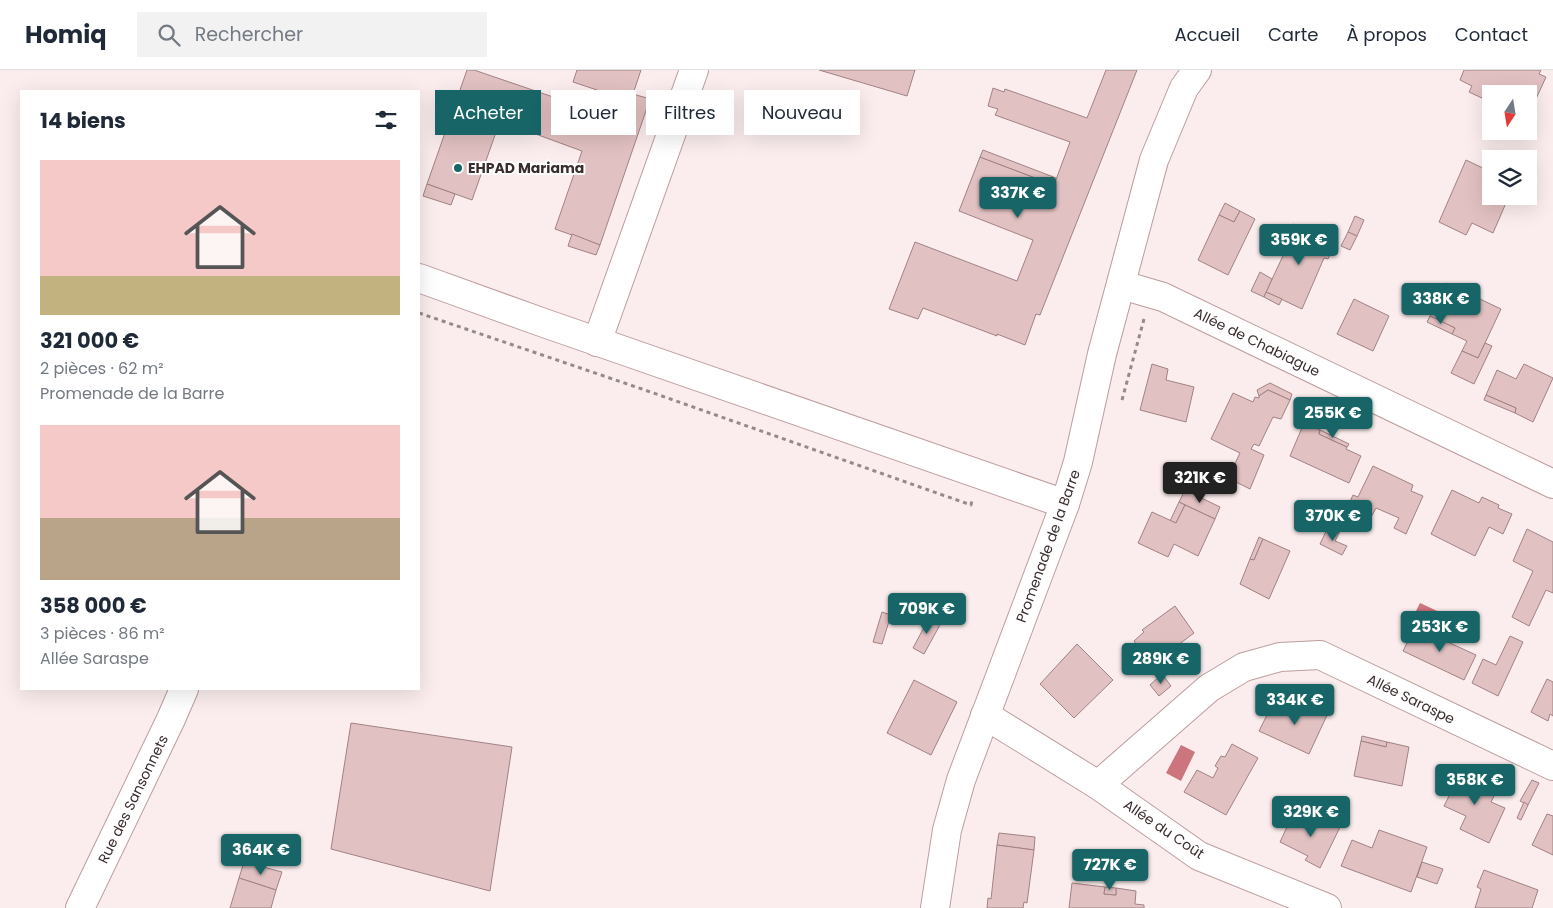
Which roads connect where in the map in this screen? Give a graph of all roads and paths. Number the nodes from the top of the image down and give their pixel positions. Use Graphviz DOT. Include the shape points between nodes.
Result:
graph roads {
  1 [pos="694,70"];
  2 [pos="1196,70"];
  3 [pos="420,278"];
  4 [pos="1122,284"];
  5 [pos="420,313"];
  6 [pos="597,342"];
  7 [pos="1553,484"];
  8 [pos="973,498"];
  9 [pos="1065,504"];
  10 [pos="184,690"];
  11 [pos="985,715"];
  12 [pos="1553,766"];
  13 [pos="1098,785"];
  14 [pos="80,908"];
  15 [pos="936,908"];
  16 [pos="1327,908"];
  1 -- 6 [label="street"];
  2 -- 4 [label="street, Promenade de la Barre" via="1184,88 1154,160"];
  3 -- 6 [label="street"];
  4 -- 7 [label="street, Allée de Chabiague" via="1164,298"];
  4 -- 9 [label="street, Promenade de la Barre"];
  5 -- 8 [label="path" via="970,505"];
  6 -- 9 [label="street"];
  9 -- 11 [label="street, Promenade de la Barre"];
  10 -- 14 [label="street, Rue des Sansonnets"];
  11 -- 13 [label="street, Allée du Coût"];
  11 -- 15 [label="street, Promenade de la Barre" via="947,830"];
  12 -- 13 [label="street, Allée Saraspe" via="1320,655 1280,657 1244,667 1209,688"];
  13 -- 16 [label="street, Allée du Coût" via="1199,856"];
}
